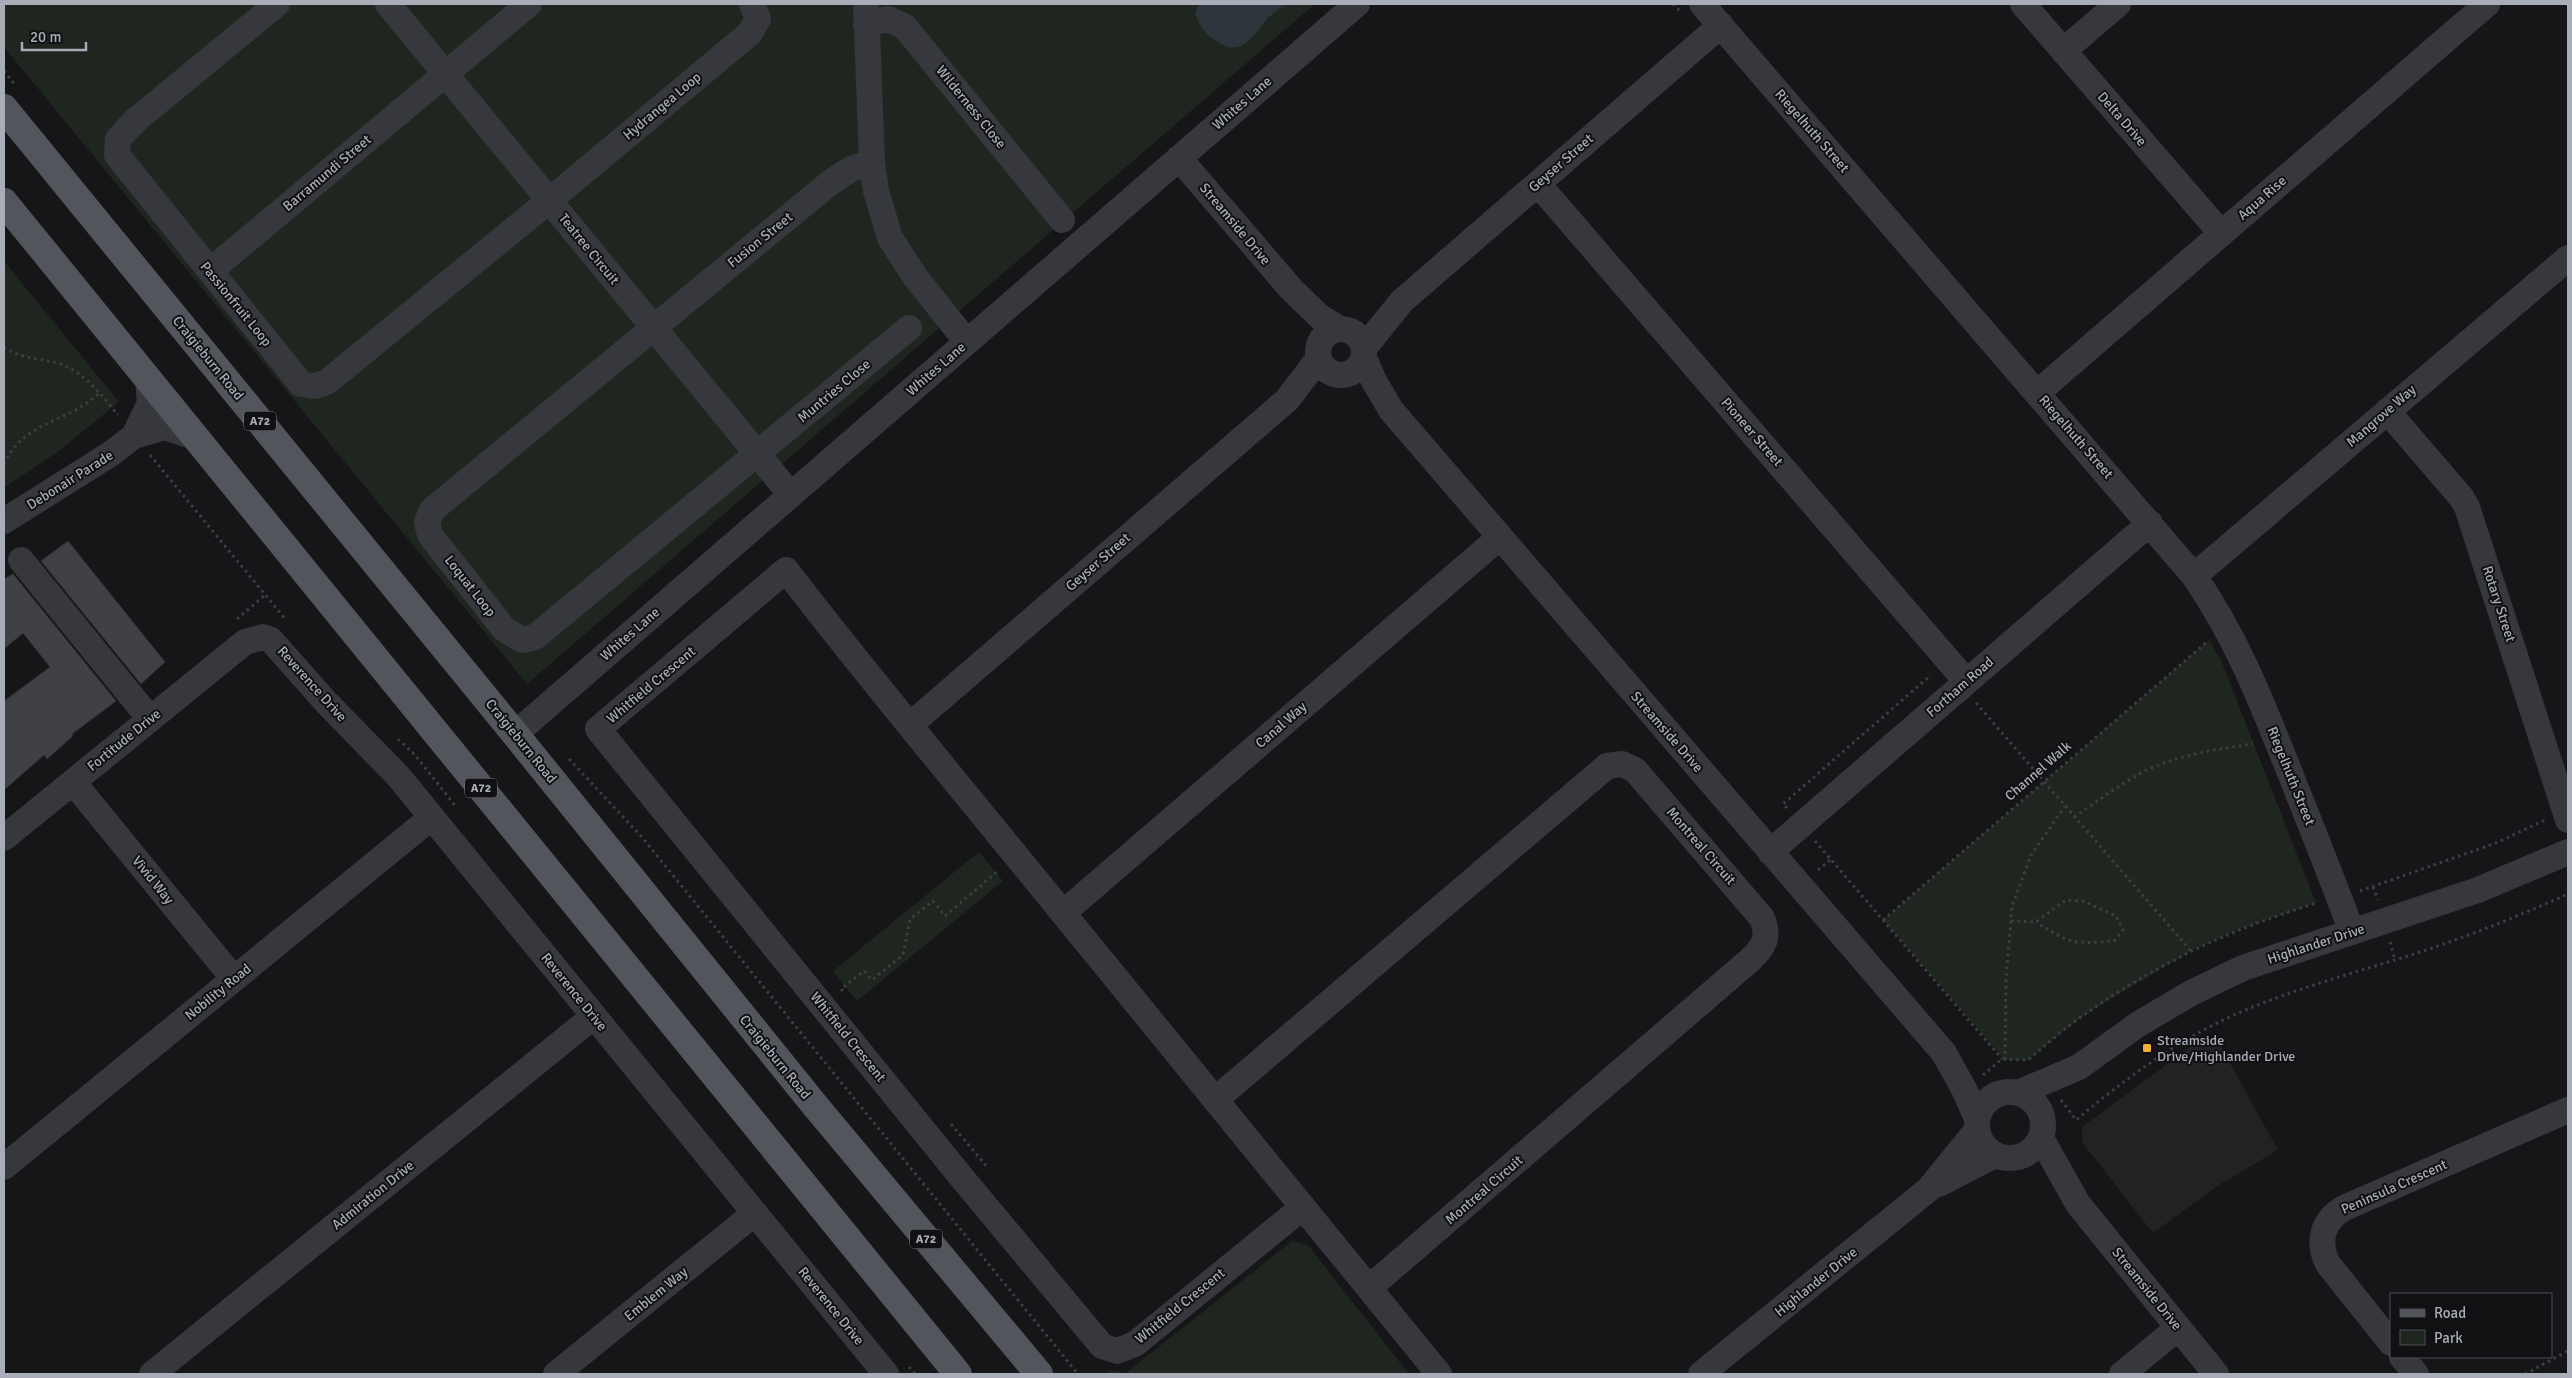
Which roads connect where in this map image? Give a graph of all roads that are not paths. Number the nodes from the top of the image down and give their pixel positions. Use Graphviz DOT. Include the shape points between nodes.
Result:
graph roads {
  1 [pos="277,4"];
  2 [pos="388,4"];
  3 [pos="529,4"];
  4 [pos="752,4"];
  5 [pos="1357,4"];
  6 [pos="1702,4"];
  7 [pos="2023,4"];
  8 [pos="2118,4"];
  9 [pos="2487,4"];
  10 [pos="866,14"];
  11 [pos="1712,33"];
  12 [pos="2063,51"];
  13 [pos="444,75"];
  14 [pos="4,108"];
  15 [pos="1179,158"];
  16 [pos="872,162"];
  17 [pos="1538,184"];
  18 [pos="550,200"];
  19 [pos="4,202"];
  20 [pos="1062,220"];
  21 [pos="2221,233"];
  22 [pos="2568,258"];
  23 [pos="210,271"];
  24 [pos="1291,289"];
  25 [pos="653,327"];
  26 [pos="909,328"];
  27 [pos="1354,341"];
  28 [pos="967,342"];
  29 [pos="1329,364"];
  30 [pos="148,379"];
  31 [pos="2037,393"];
  32 [pos="1391,410"];
  33 [pos="2387,411"];
  34 [pos="134,436"];
  35 [pos="195,437"];
  36 [pos="758,454"];
  37 [pos="791,495"];
  38 [pos="4,521"];
  39 [pos="2150,523"];
  40 [pos="1500,537"];
  41 [pos="21,560"];
  42 [pos="2194,576"];
  43 [pos="245,642"];
  44 [pos="1958,688"];
  45 [pos="150,719"];
  46 [pos="910,725"];
  47 [pos="515,734"];
  48 [pos="73,782"];
  49 [pos="432,817"];
  50 [pos="2568,820"];
  51 [pos="4,838"];
  52 [pos="1770,852"];
  53 [pos="2568,852"];
  54 [pos="1063,913"];
  55 [pos="2352,932"];
  56 [pos="234,979"];
  57 [pos="594,1016"];
  58 [pos="1944,1053"];
  59 [pos="2079,1067"];
  60 [pos="2007,1094"];
  61 [pos="1215,1100"];
  62 [pos="2568,1110"];
  63 [pos="1977,1125"];
  64 [pos="2041,1127"];
  65 [pos="2008,1156"];
  66 [pos="4,1167"];
  67 [pos="1930,1189"];
  68 [pos="2078,1204"];
  69 [pos="1303,1207"];
  70 [pos="755,1213"];
  71 [pos="1369,1288"];
  72 [pos="2178,1328"];
  73 [pos="2390,1341"];
  74 [pos="2403,1358"];
  75 [pos="152,1374"];
  76 [pos="556,1374"];
  77 [pos="886,1374"];
  78 [pos="958,1374"];
  79 [pos="1039,1374"];
  80 [pos="1439,1374"];
  81 [pos="1702,1374"];
  82 [pos="2122,1374"];
  83 [pos="2216,1374"];
  84 [pos="2416,1374"];
  1 -- 23 [label="street, Passionfruit Loop" via="136,120 118,139 117,155"];
  2 -- 13 [label="street, Teatree Circuit"];
  3 -- 13 [label="street"];
  4 -- 18 [label="street, Hydrangea Loop" via="758,19 750,33"];
  5 -- 15 [label="street, Whites Lane"];
  6 -- 11 [label="street, Riegelhuth Street"];
  7 -- 12 [label="street, Delta Drive"];
  8 -- 12 [label="street"];
  9 -- 21 [label="street, Aqua Rise"];
  10 -- 16 [label="street"];
  10 -- 20 [label="street, Wilderness Close" via="905,27"];
  11 -- 17 [label="street, Geyser Street"];
  11 -- 31 [label="street, Riegelhuth Street"];
  12 -- 21 [label="street, Delta Drive"];
  13 -- 18 [label="street, Teatree Circuit"];
  13 -- 23 [label="street, Barramundi Street"];
  14 -- 47 [label="main road, Craigieburn Road / A72"];
  15 -- 24 [label="street, Streamside Drive"];
  15 -- 28 [label="street, Whites Lane"];
  16 -- 25 [label="street, Fusion Street" via="831,182"];
  16 -- 28 [label="street" via="876,191 890,238 916,278"];
  17 -- 27 [label="street, Geyser Street"];
  17 -- 44 [label="street, Pioneer Street"];
  18 -- 23 [label="street, Passionfruit Loop" via="327,382 315,386 301,384"];
  18 -- 25 [label="street, Teatree Circuit"];
  19 -- 30 [label="main road, A72"];
  21 -- 31 [label="street, Aqua Rise"];
  22 -- 33 [label="street, Mangrove Way"];
  24 -- 27 [label="street, Streamside Drive" via="1320,317"];
  24 -- 29 [label="street, Streamside Drive"];
  25 -- 36 [label="street, Teatree Circuit"];
  25 -- 36 [label="street, Loquat Loop" via="432,510 427,522 430,535 504,628 522,640 535,637"];
  26 -- 36 [label="street, Muntries Close"];
  27 -- 29 [label="street" via="1356,370"];
  27 -- 29 [label="street" via="1326,335"];
  27 -- 32 [label="street, Streamside Drive"];
  28 -- 37 [label="street, Whites Lane"];
  29 -- 32 [label="street, Streamside Drive"];
  29 -- 46 [label="street, Geyser Street"];
  30 -- 34 [label="street" via="150,403"];
  30 -- 35 [label="main road, A72"];
  31 -- 39 [label="street, Riegelhuth Street"];
  32 -- 40 [label="street, Streamside Drive"];
  33 -- 42 [label="street, Mangrove Way"];
  33 -- 50 [label="street, Rotary Street" via="2467,507"];
  34 -- 35 [label="street" via="165,427"];
  34 -- 38 [label="street, Debonair Parade"];
  35 -- 78 [label="main road, A72"];
  36 -- 37 [label="street, Teatree Circuit"];
  37 -- 47 [label="street, Whites Lane"];
  39 -- 42 [label="street, Riegelhuth Street"];
  39 -- 44 [label="street, Fortham Road"];
  40 -- 52 [label="street, Streamside Drive"];
  40 -- 54 [label="street, Canal Way"];
  41 -- 45 [label="street"];
  42 -- 55 [label="street, Riegelhuth Street" via="2220,614 2247,668"];
  43 -- 45 [label="street, Fortitude Drive"];
  43 -- 49 [label="street, Reverence Drive" via="263,637 278,646 325,702 394,771"];
  44 -- 52 [label="street, Fortham Road"];
  45 -- 48 [label="street, Fortitude Drive"];
  46 -- 54 [label="street, Whitfield Crescent"];
  46 -- 69 [label="street, Whitfield Crescent" via="786,570 598,729 1102,1346 1117,1351 1134,1344"];
  47 -- 79 [label="main road, Craigieburn Road / A72" via="813,1103"];
  48 -- 51 [label="street, Fortitude Drive"];
  48 -- 56 [label="street, Vivid Way"];
  49 -- 56 [label="street, Nobility Road"];
  49 -- 57 [label="street, Reverence Drive"];
  52 -- 58 [label="street, Streamside Drive"];
  53 -- 55 [label="street, Highlander Drive" via="2478,890"];
  54 -- 61 [label="street, Whitfield Crescent"];
  55 -- 59 [label="street, Highlander Drive" via="2243,968 2191,993 2136,1025"];
  56 -- 66 [label="street, Nobility Road"];
  57 -- 70 [label="street, Reverence Drive"];
  57 -- 75 [label="street, Admiration Drive"];
  58 -- 60 [label="street, Streamside Drive"];
  58 -- 63 [label="street, Streamside Drive" via="1966,1091"];
  59 -- 60 [label="street, Highlander Drive"];
  59 -- 64 [label="street, Highlander Drive"];
  60 -- 63 [label="street" via="1987,1100"];
  60 -- 64 [label="street" via="2032,1102"];
  61 -- 69 [label="street, Whitfield Crescent"];
  61 -- 71 [label="street, Montreal Circuit" via="1607,766 1622,764 1635,770 1762,918 1767,935 1765,945 1750,960"];
  62 -- 73 [label="street, Peninsula Crescent" via="2344,1208 2329,1220 2321,1241 2328,1264"];
  63 -- 65 [label="street" via="1986,1149"];
  63 -- 67 [label="street, Highlander Drive"];
  64 -- 65 [label="street" via="2029,1153"];
  64 -- 68 [label="street, Streamside Drive"];
  65 -- 67 [label="street, Highlander Drive"];
  65 -- 68 [label="street, Streamside Drive"];
  67 -- 81 [label="street, Highlander Drive"];
  68 -- 72 [label="street, Streamside Drive"];
  69 -- 71 [label="street, Whitfield Crescent"];
  70 -- 76 [label="street, Emblem Way"];
  70 -- 77 [label="street, Reverence Drive"];
  71 -- 80 [label="street, Whitfield Crescent"];
  72 -- 82 [label="street"];
  72 -- 83 [label="street, Streamside Drive"];
  74 -- 84 [label="street"];
}
